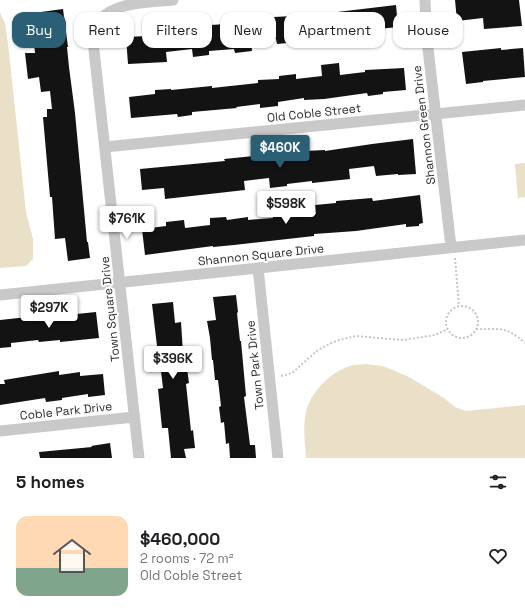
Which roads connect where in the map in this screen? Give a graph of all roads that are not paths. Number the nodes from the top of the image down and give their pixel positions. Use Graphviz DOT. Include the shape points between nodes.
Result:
graph roads {
  1 [pos="173,0"];
  2 [pos="424,0"];
  3 [pos="139,2"];
  4 [pos="525,105"];
  5 [pos="436,114"];
  6 [pos="105,147"];
  7 [pos="525,240"];
  8 [pos="453,253"];
  9 [pos="258,268"];
  10 [pos="120,283"];
  11 [pos="0,295"];
  12 [pos="134,417"];
  13 [pos="0,431"];
  14 [pos="139,458"];
  15 [pos="278,458"];
  1 -- 3 [label="street"];
  2 -- 5 [label="street, Shannon Green Drive"];
  3 -- 6 [label="street, Town Square Drive" via="117,8 101,18 92,32"];
  4 -- 5 [label="street, Old Coble Street"];
  5 -- 6 [label="street, Old Coble Street"];
  5 -- 8 [label="street, Shannon Green Drive"];
  6 -- 10 [label="street, Town Square Drive"];
  7 -- 8 [label="street, Shannon Square Drive"];
  8 -- 9 [label="street, Shannon Square Drive"];
  9 -- 10 [label="street, Shannon Square Drive"];
  9 -- 15 [label="street, Town Park Drive"];
  10 -- 11 [label="street, Shannon Square Drive"];
  10 -- 12 [label="street, Town Square Drive"];
  12 -- 13 [label="street, Coble Park Drive"];
  12 -- 14 [label="street, Town Square Drive"];
}
